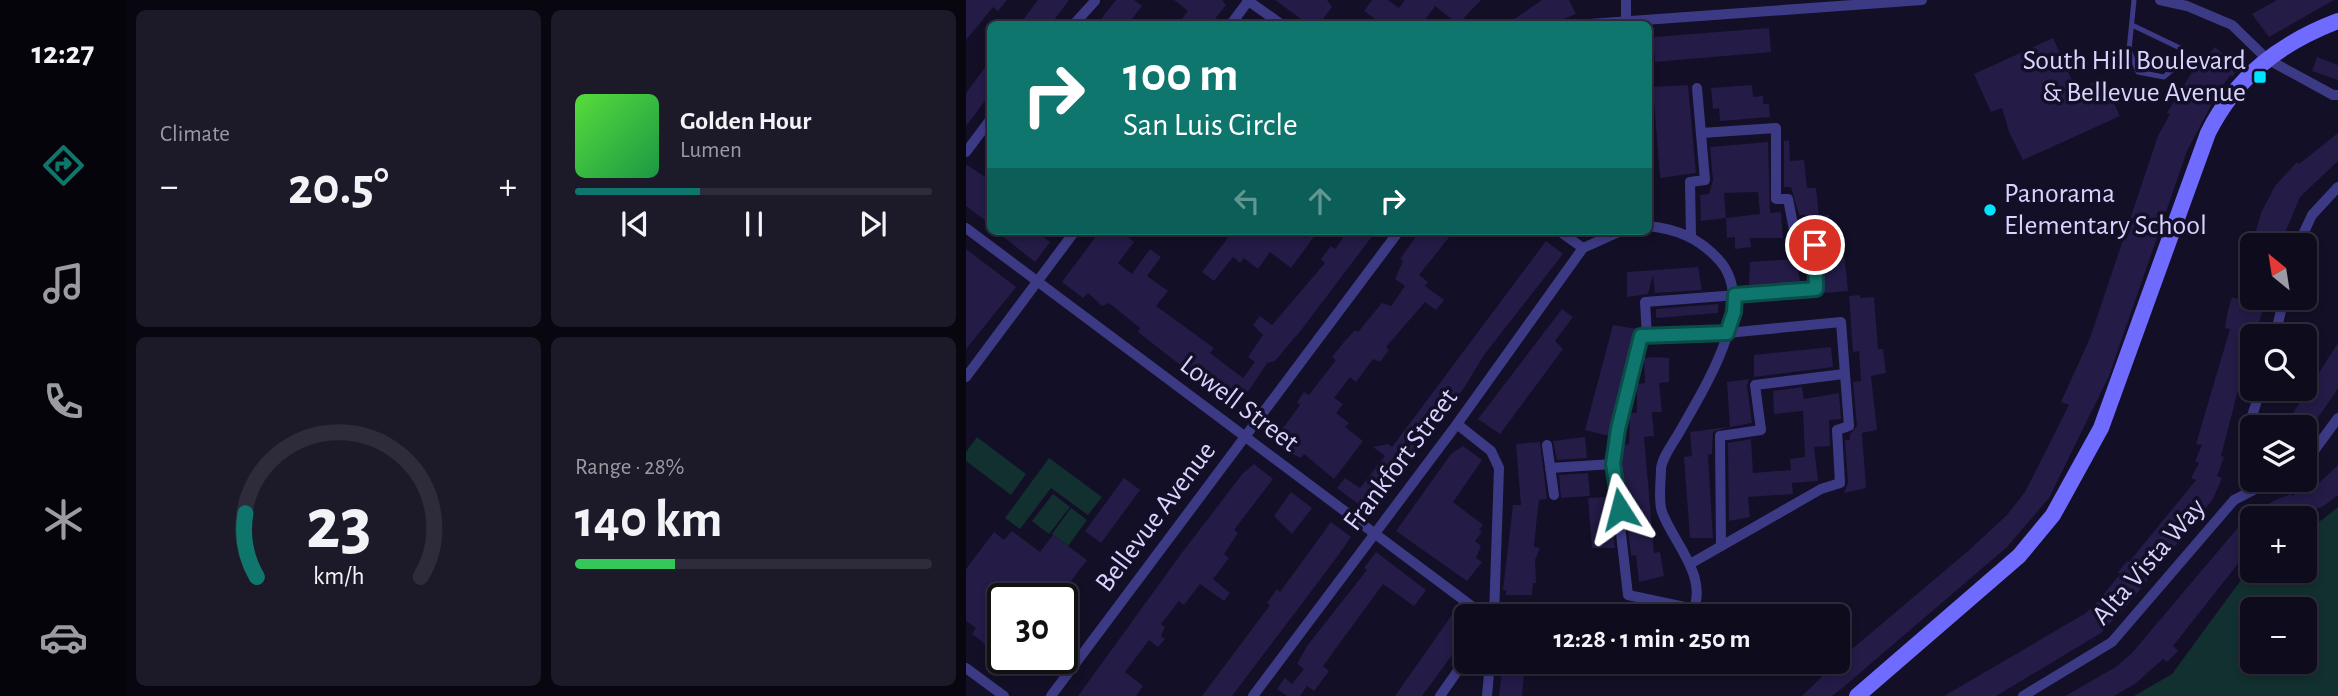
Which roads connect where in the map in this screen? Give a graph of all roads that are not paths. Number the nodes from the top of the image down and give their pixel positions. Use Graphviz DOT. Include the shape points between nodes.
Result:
graph roads {
  1 [pos="1248,0"];
  2 [pos="1626,0"];
  3 [pos="1922,0"];
  4 [pos="2134,0"];
  5 [pos="2160,0"];
  6 [pos="1095,1"];
  7 [pos="1848,2"];
  8 [pos="1077,21"];
  9 [pos="1233,21"];
  10 [pos="1277,21"];
  11 [pos="1626,21"];
  12 [pos="1647,21"];
  13 [pos="2338,21"];
  14 [pos="2132,25"];
  15 [pos="2267,59"];
  16 [pos="1697,88"];
  17 [pos="2338,94"];
  18 [pos="987,124"];
  19 [pos="1701,133"];
  20 [pos="966,152"];
  21 [pos="2338,187"];
  22 [pos="1652,226"];
  23 [pos="966,228"];
  24 [pos="2304,233"];
  25 [pos="1072,235"];
  26 [pos="1396,235"];
  27 [pos="1565,235"];
  28 [pos="1612,235"];
  29 [pos="1690,236"];
  30 [pos="1583,248"];
  31 [pos="1037,281"];
  32 [pos="1735,295"];
  33 [pos="1727,333"];
  34 [pos="1647,336"];
  35 [pos="1844,374"];
  36 [pos="966,377"];
  37 [pos="2338,418"];
  38 [pos="1457,424"];
  39 [pos="1245,437"];
  40 [pos="1547,444"];
  41 [pos="2317,447"];
  42 [pos="1613,464"];
  43 [pos="1550,468"];
  44 [pos="2247,492"];
  45 [pos="1554,495"];
  46 [pos="1374,534"];
  47 [pos="1721,546"];
  48 [pos="1690,564"];
  49 [pos="1476,604"];
  50 [pos="1492,604"];
  51 [pos="1660,604"];
  52 [pos="1694,604"];
  53 [pos="966,668"];
  54 [pos="1455,674"];
  55 [pos="1489,674"];
  56 [pos="1004,696"];
  57 [pos="1051,696"];
  58 [pos="1253,696"];
  59 [pos="1440,696"];
  60 [pos="1487,696"];
  61 [pos="1857,696"];
  62 [pos="2023,696"];
  1 -- 9 [label="street"];
  1 -- 10 [label="street"];
  2 -- 11 [label="street"];
  3 -- 7 [label="street"];
  4 -- 14 [label="lane"];
  5 -- 15 [label="street" via="2232,25"];
  6 -- 8 [label="street"];
  7 -- 12 [label="street"];
  13 -- 15 [label="street"];
  14 -- 14 [label="lane" via="2129,50 2138,72 2164,77 2182,49"];
  15 -- 17 [label="street"];
  15 -- 61 [label="street" via="2234,92 2208,133 2101,428 2053,515 2019,556"];
  16 -- 19 [label="street"];
  18 -- 20 [label="street"];
  19 -- 29 [label="street" via="1706,180 1690,182"];
  19 -- 32 [label="street" via="1776,128 1776,199 1788,199 1797,245 1815,245 1816,289"];
  21 -- 24 [label="street" via="2312,215"];
  22 -- 29 [label="street"];
  23 -- 31 [label="street, Lowell Street"];
  25 -- 31 [label="street"];
  26 -- 39 [label="street, Bellevue Avenue"];
  27 -- 30 [label="street"];
  28 -- 30 [label="street"];
  29 -- 32 [label="street" via="1725,267"];
  30 -- 38 [label="street, Frankfort Street"];
  31 -- 36 [label="street"];
  31 -- 39 [label="street, Lowell Street"];
  32 -- 33 [label="street"];
  32 -- 34 [label="street" via="1645,302"];
  33 -- 34 [label="street"];
  33 -- 35 [label="street" via="1841,322"];
  33 -- 48 [label="street" via="1698,400 1661,465 1661,509"];
  34 -- 42 [label="street" via="1641,336"];
  35 -- 47 [label="street" via="1849,426 1837,429 1840,483 1821,489"];
  35 -- 47 [label="street" via="1755,385 1761,430 1720,436"];
  37 -- 41 [label="street"];
  38 -- 46 [label="street, Frankfort Street"];
  38 -- 50 [label="street" via="1491,451 1499,468"];
  39 -- 46 [label="street, Lowell Street"];
  39 -- 57 [label="street, Bellevue Avenue"];
  40 -- 43 [label="street"];
  42 -- 43 [label="street"];
  42 -- 51 [label="street" via="1628,595"];
  43 -- 45 [label="street"];
  44 -- 62 [label="street, Alta Vista Way" via="2218,516 2112,642"];
  46 -- 49 [label="street, Lowell Street"];
  46 -- 58 [label="street, Frankfort Street"];
  47 -- 48 [label="street"];
  48 -- 52 [label="street" via="1697,588"];
  53 -- 56 [label="street"];
  54 -- 59 [label="street"];
  55 -- 60 [label="street"];
}
